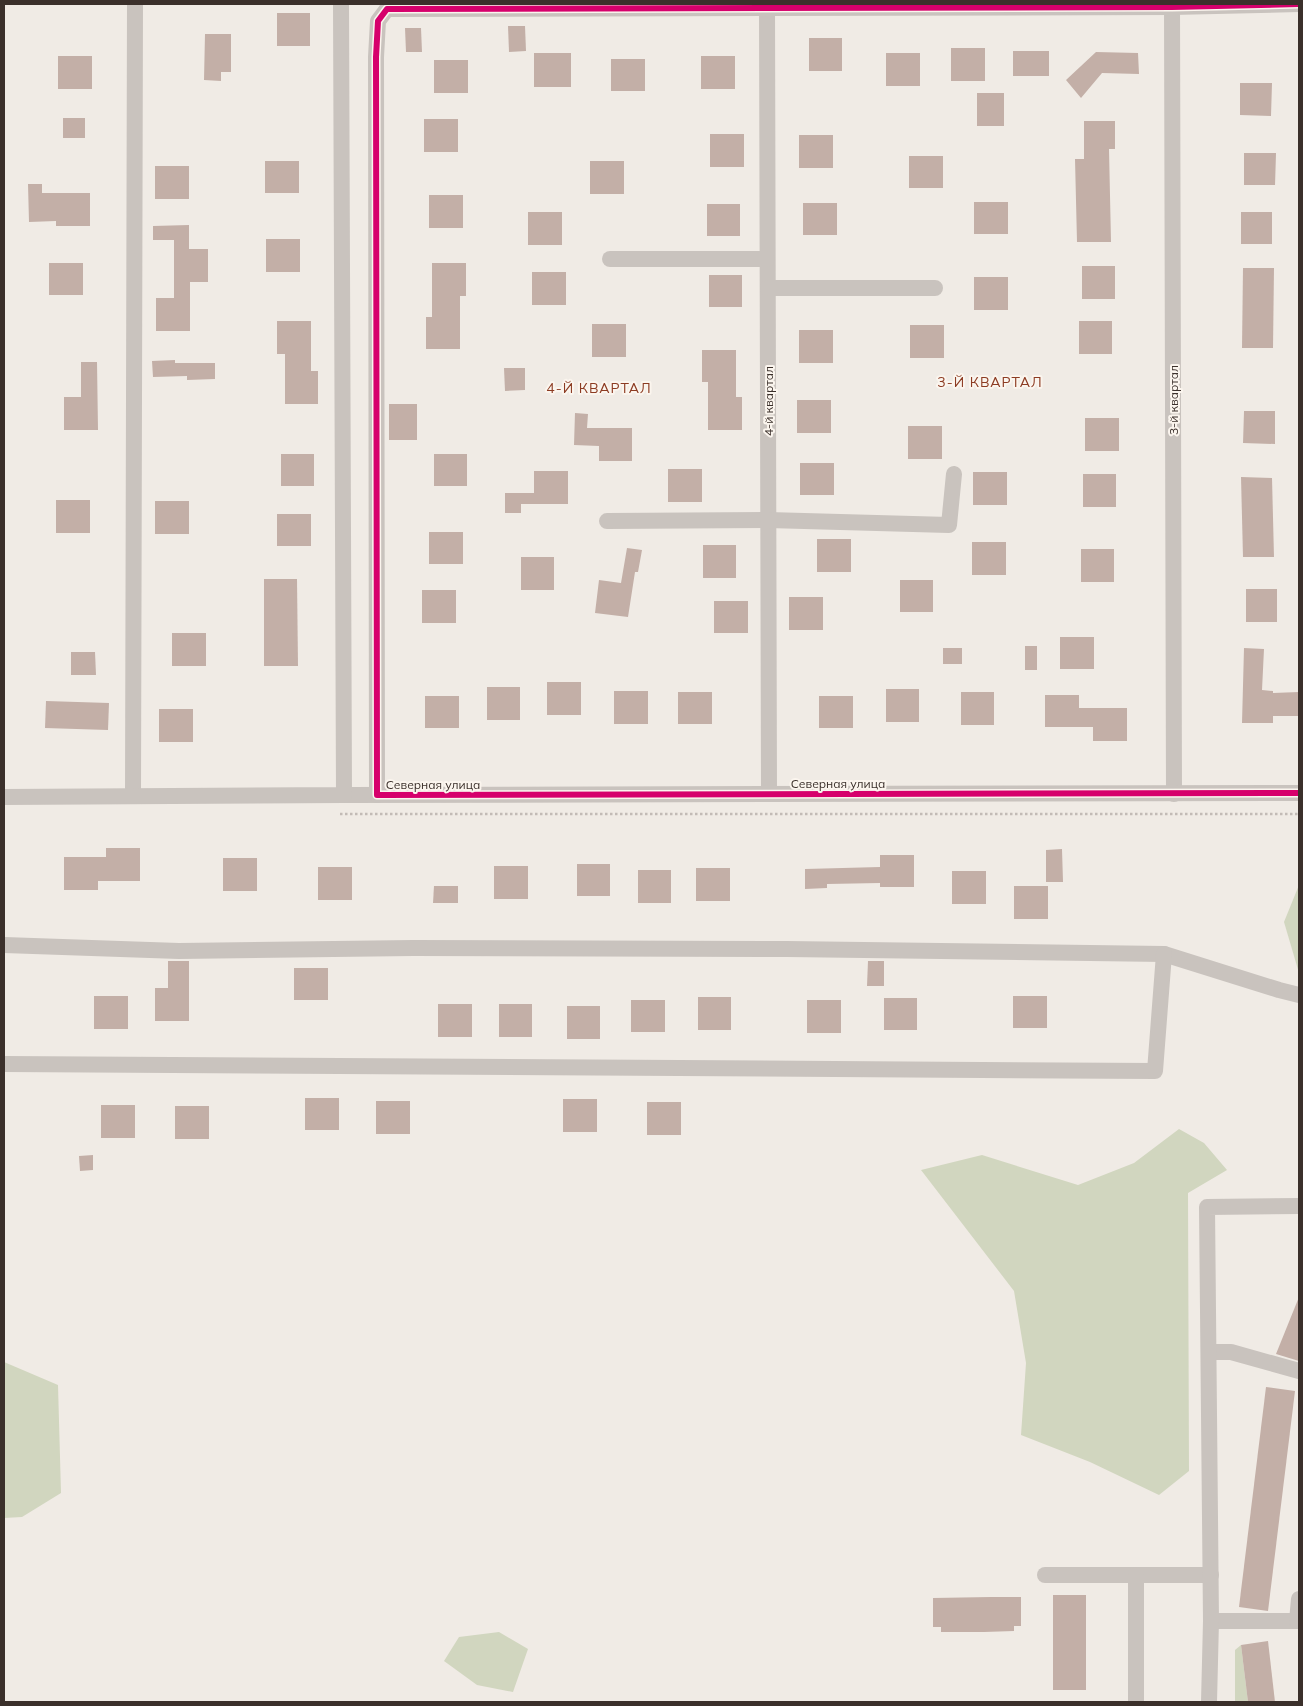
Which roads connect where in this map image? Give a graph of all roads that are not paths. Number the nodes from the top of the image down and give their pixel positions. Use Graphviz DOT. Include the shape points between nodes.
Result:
graph roads {
  1 [pos="135,4"];
  2 [pos="341,4"];
  3 [pos="1299,4"];
  4 [pos="1172,7"];
  5 [pos="767,8"];
  6 [pos="610,259"];
  7 [pos="767,259"];
  8 [pos="768,288"];
  9 [pos="936,288"];
  10 [pos="954,474"];
  11 [pos="768,520"];
  12 [pos="607,521"];
  13 [pos="1299,793"];
  14 [pos="769,794"];
  15 [pos="1174,794"];
  16 [pos="344,795"];
  17 [pos="377,795"];
  18 [pos="133,796"];
  19 [pos="4,797"];
  20 [pos="4,945"];
  21 [pos="1164,954"];
  22 [pos="1299,995"];
  23 [pos="4,1064"];
  24 [pos="1299,1206"];
  25 [pos="1209,1352"];
  26 [pos="1299,1371"];
  27 [pos="1045,1575"];
  28 [pos="1136,1575"];
  29 [pos="1211,1575"];
  30 [pos="1299,1599"];
  31 [pos="1212,1621"];
  32 [pos="1298,1621"];
  33 [pos="1136,1702"];
  34 [pos="1209,1702"];
  1 -- 18 [label="street"];
  2 -- 16 [label="street"];
  3 -- 4 [label="street"];
  4 -- 5 [label="street"];
  4 -- 15 [label="street, 3-й квартал"];
  5 -- 7 [label="street, 4-й квартал"];
  5 -- 17 [label="street" via="387,9 378,21"];
  6 -- 7 [label="street"];
  7 -- 8 [label="street, 4-й квартал"];
  8 -- 9 [label="street"];
  8 -- 11 [label="street, 4-й квартал"];
  10 -- 11 [label="street" via="949,525"];
  11 -- 12 [label="street"];
  11 -- 14 [label="street, 4-й квартал"];
  13 -- 15 [label="street, Северная улица"];
  14 -- 15 [label="street, Северная улица"];
  14 -- 17 [label="street, Северная улица"];
  16 -- 17 [label="street, Северная улица"];
  16 -- 18 [label="street, Северная улица"];
  18 -- 19 [label="street, Северная улица"];
  20 -- 21 [label="street" via="179,952 413,948"];
  21 -- 22 [label="street"];
  21 -- 23 [label="street" via="1155,1072"];
  24 -- 25 [label="street" via="1207,1206"];
  25 -- 26 [label="street" via="1231,1352"];
  25 -- 29 [label="street"];
  27 -- 28 [label="street"];
  28 -- 29 [label="street"];
  28 -- 33 [label="street"];
  29 -- 31 [label="street"];
  30 -- 32 [label="street"];
  31 -- 32 [label="street"];
  31 -- 34 [label="street"];
}
